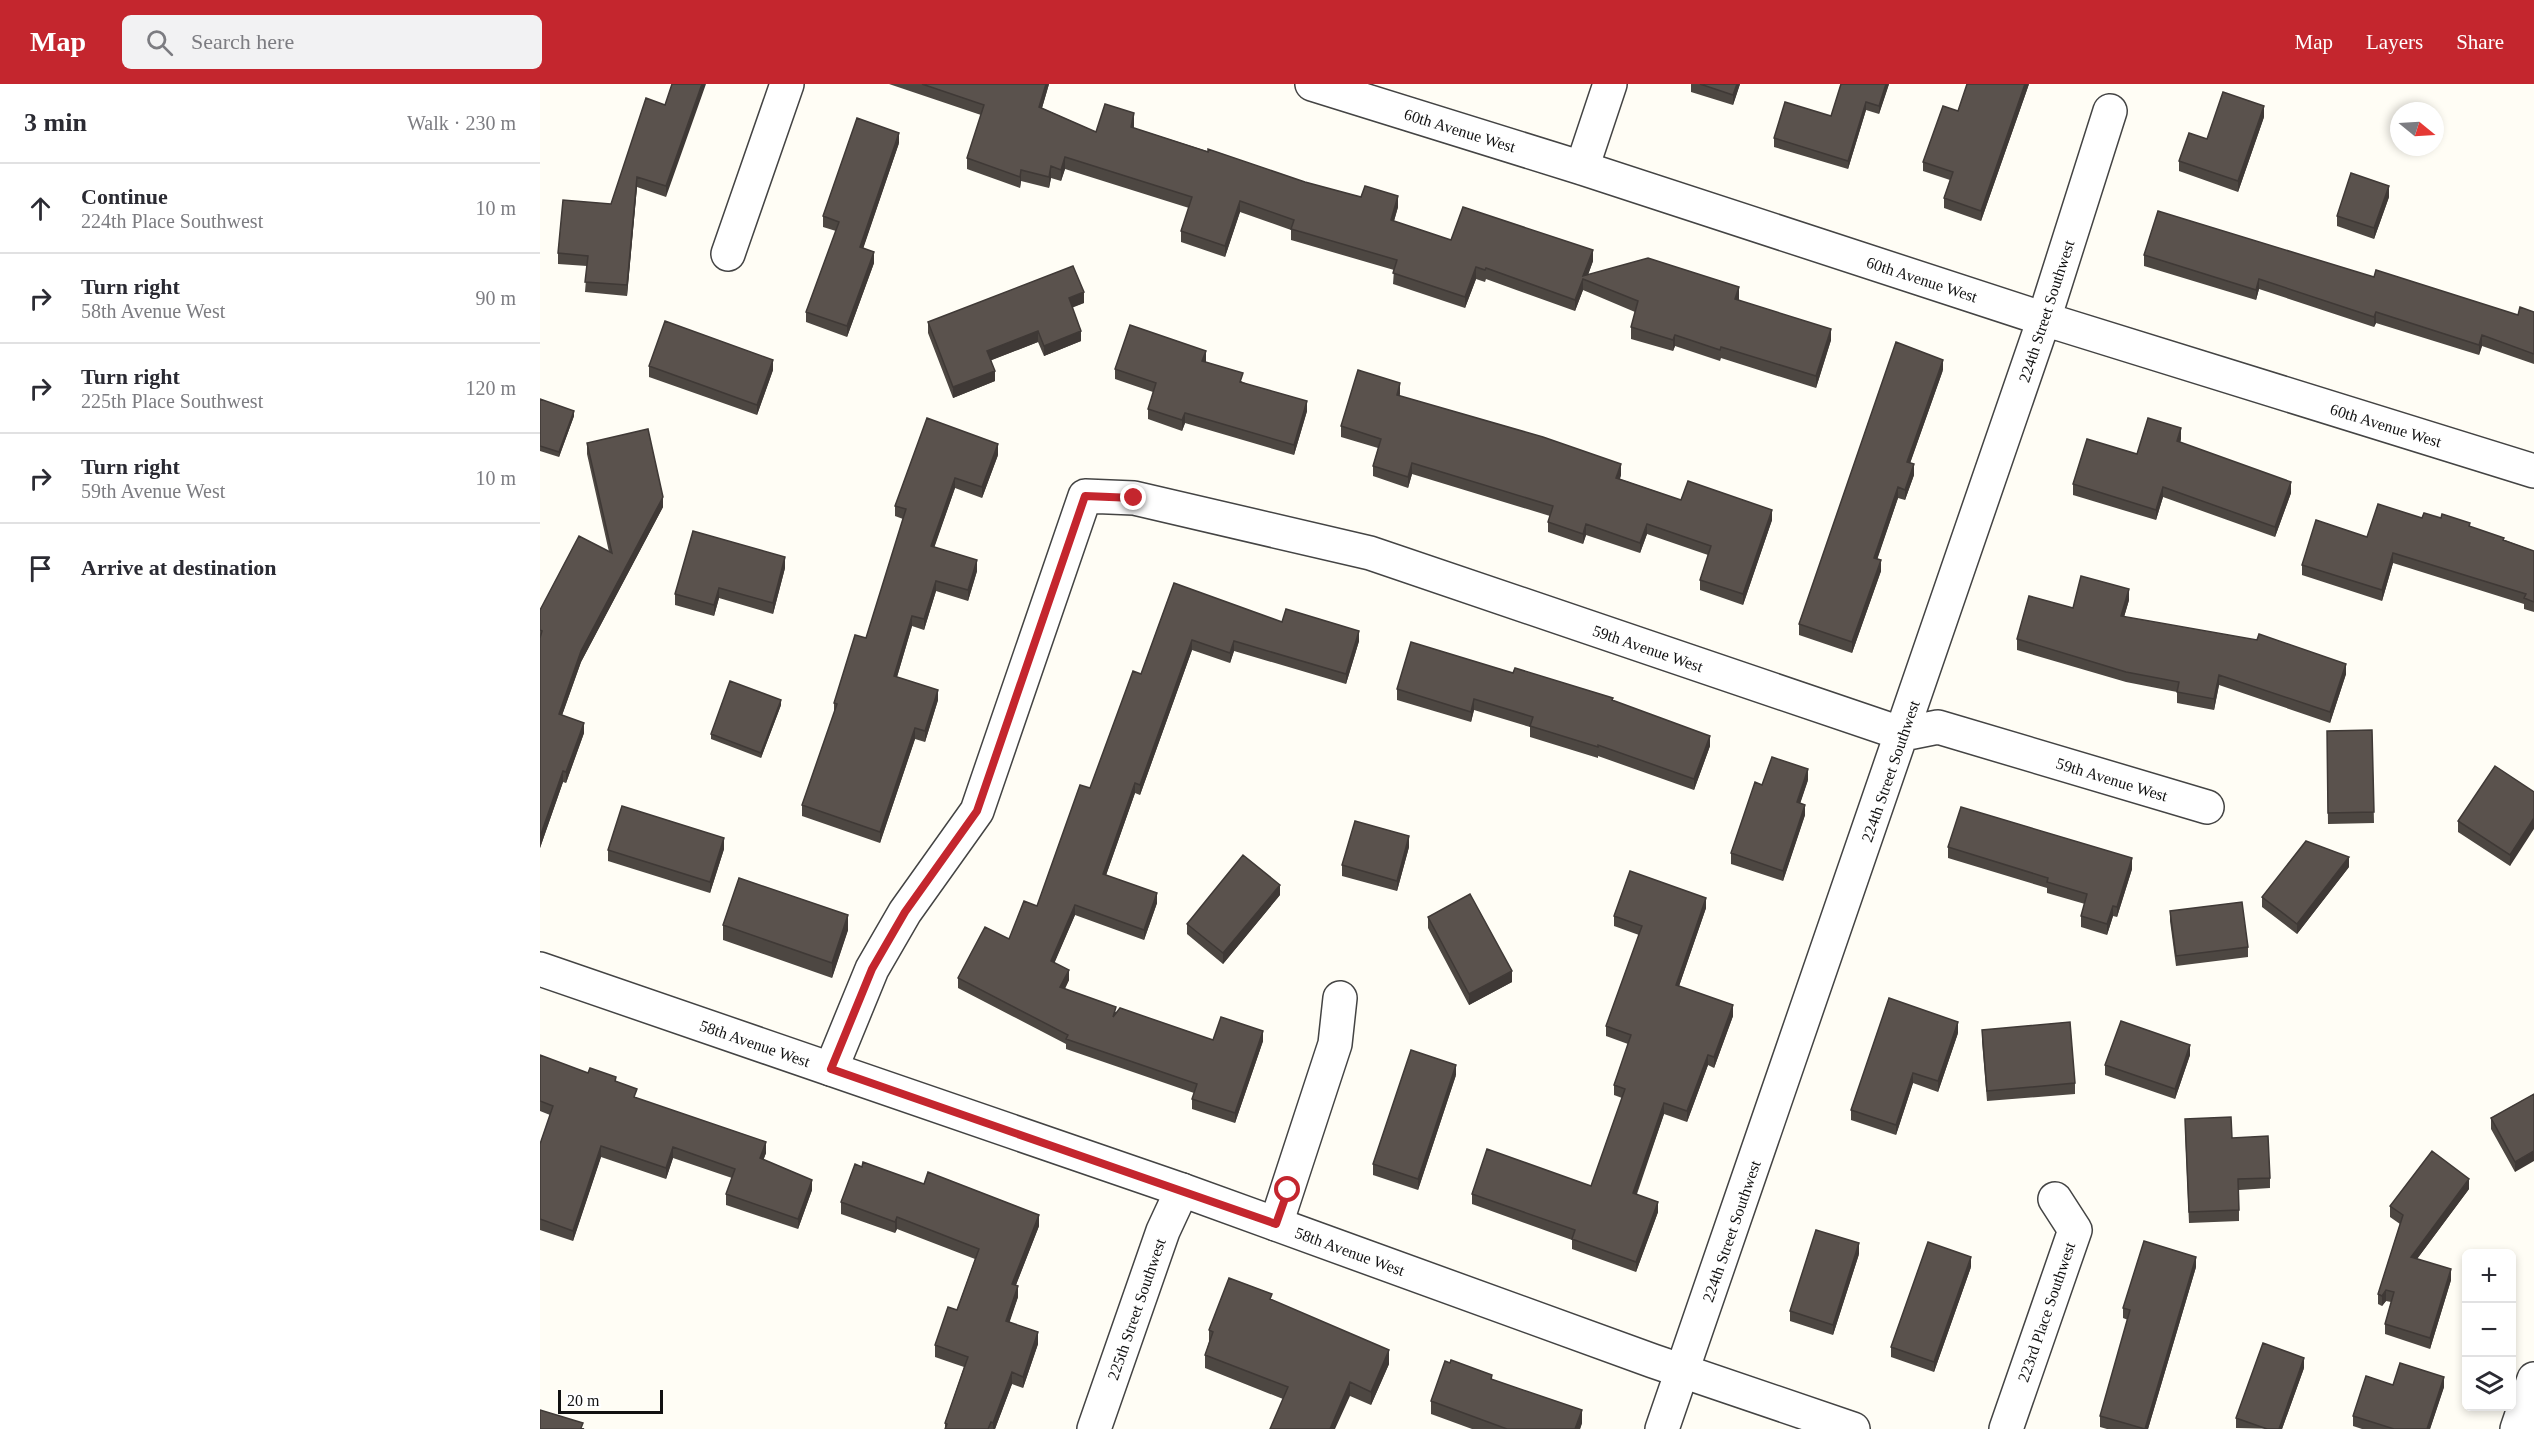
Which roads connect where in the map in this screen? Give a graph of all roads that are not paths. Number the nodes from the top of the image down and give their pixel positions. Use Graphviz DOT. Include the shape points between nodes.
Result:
graph roads {
  1 [pos="787,84"];
  2 [pos="1312,84"];
  3 [pos="1610,84"];
  4 [pos="2109,111"];
  5 [pos="1582,168"];
  6 [pos="728,254"];
  7 [pos="2044,319"];
  8 [pos="2534,471"];
  9 [pos="1903,734"];
  10 [pos="2207,807"];
  11 [pos="540,969"];
  12 [pos="1340,998"];
  13 [pos="831,1069"];
  14 [pos="1182,1190"];
  15 [pos="2055,1199"];
  16 [pos="1276,1224"];
  17 [pos="1683,1371"];
  18 [pos="2534,1379"];
  19 [pos="1094,1429"];
  20 [pos="1662,1429"];
  21 [pos="1853,1429"];
  22 [pos="2006,1429"];
  23 [pos="2517,1429"];
  1 -- 6 [label="street"];
  2 -- 5 [label="street, 60th Avenue West"];
  3 -- 5 [label="street"];
  4 -- 7 [label="street, 224th Street Southwest"];
  5 -- 7 [label="street, 60th Avenue West"];
  7 -- 8 [label="street, 60th Avenue West"];
  7 -- 9 [label="street, 224th Street Southwest"];
  9 -- 10 [label="street, 59th Avenue West" via="1938,727"];
  9 -- 13 [label="street, 59th Avenue West" via="1370,553 1134,498 1085,496 977,811 905,912 872,969"];
  9 -- 17 [label="street, 224th Street Southwest"];
  11 -- 13 [label="street, 58th Avenue West"];
  12 -- 16 [label="street" via="1335,1044"];
  13 -- 14 [label="street, 58th Avenue West"];
  14 -- 16 [label="street, 58th Avenue West"];
  14 -- 19 [label="street, 225th Street Southwest"];
  15 -- 22 [label="street, 223rd Place Southwest" via="2075,1230"];
  16 -- 17 [label="street, 58th Avenue West"];
  17 -- 20 [label="street, 224th Street Southwest"];
  17 -- 21 [label="street, 58th Avenue West"];
  18 -- 23 [label="street"];
}
